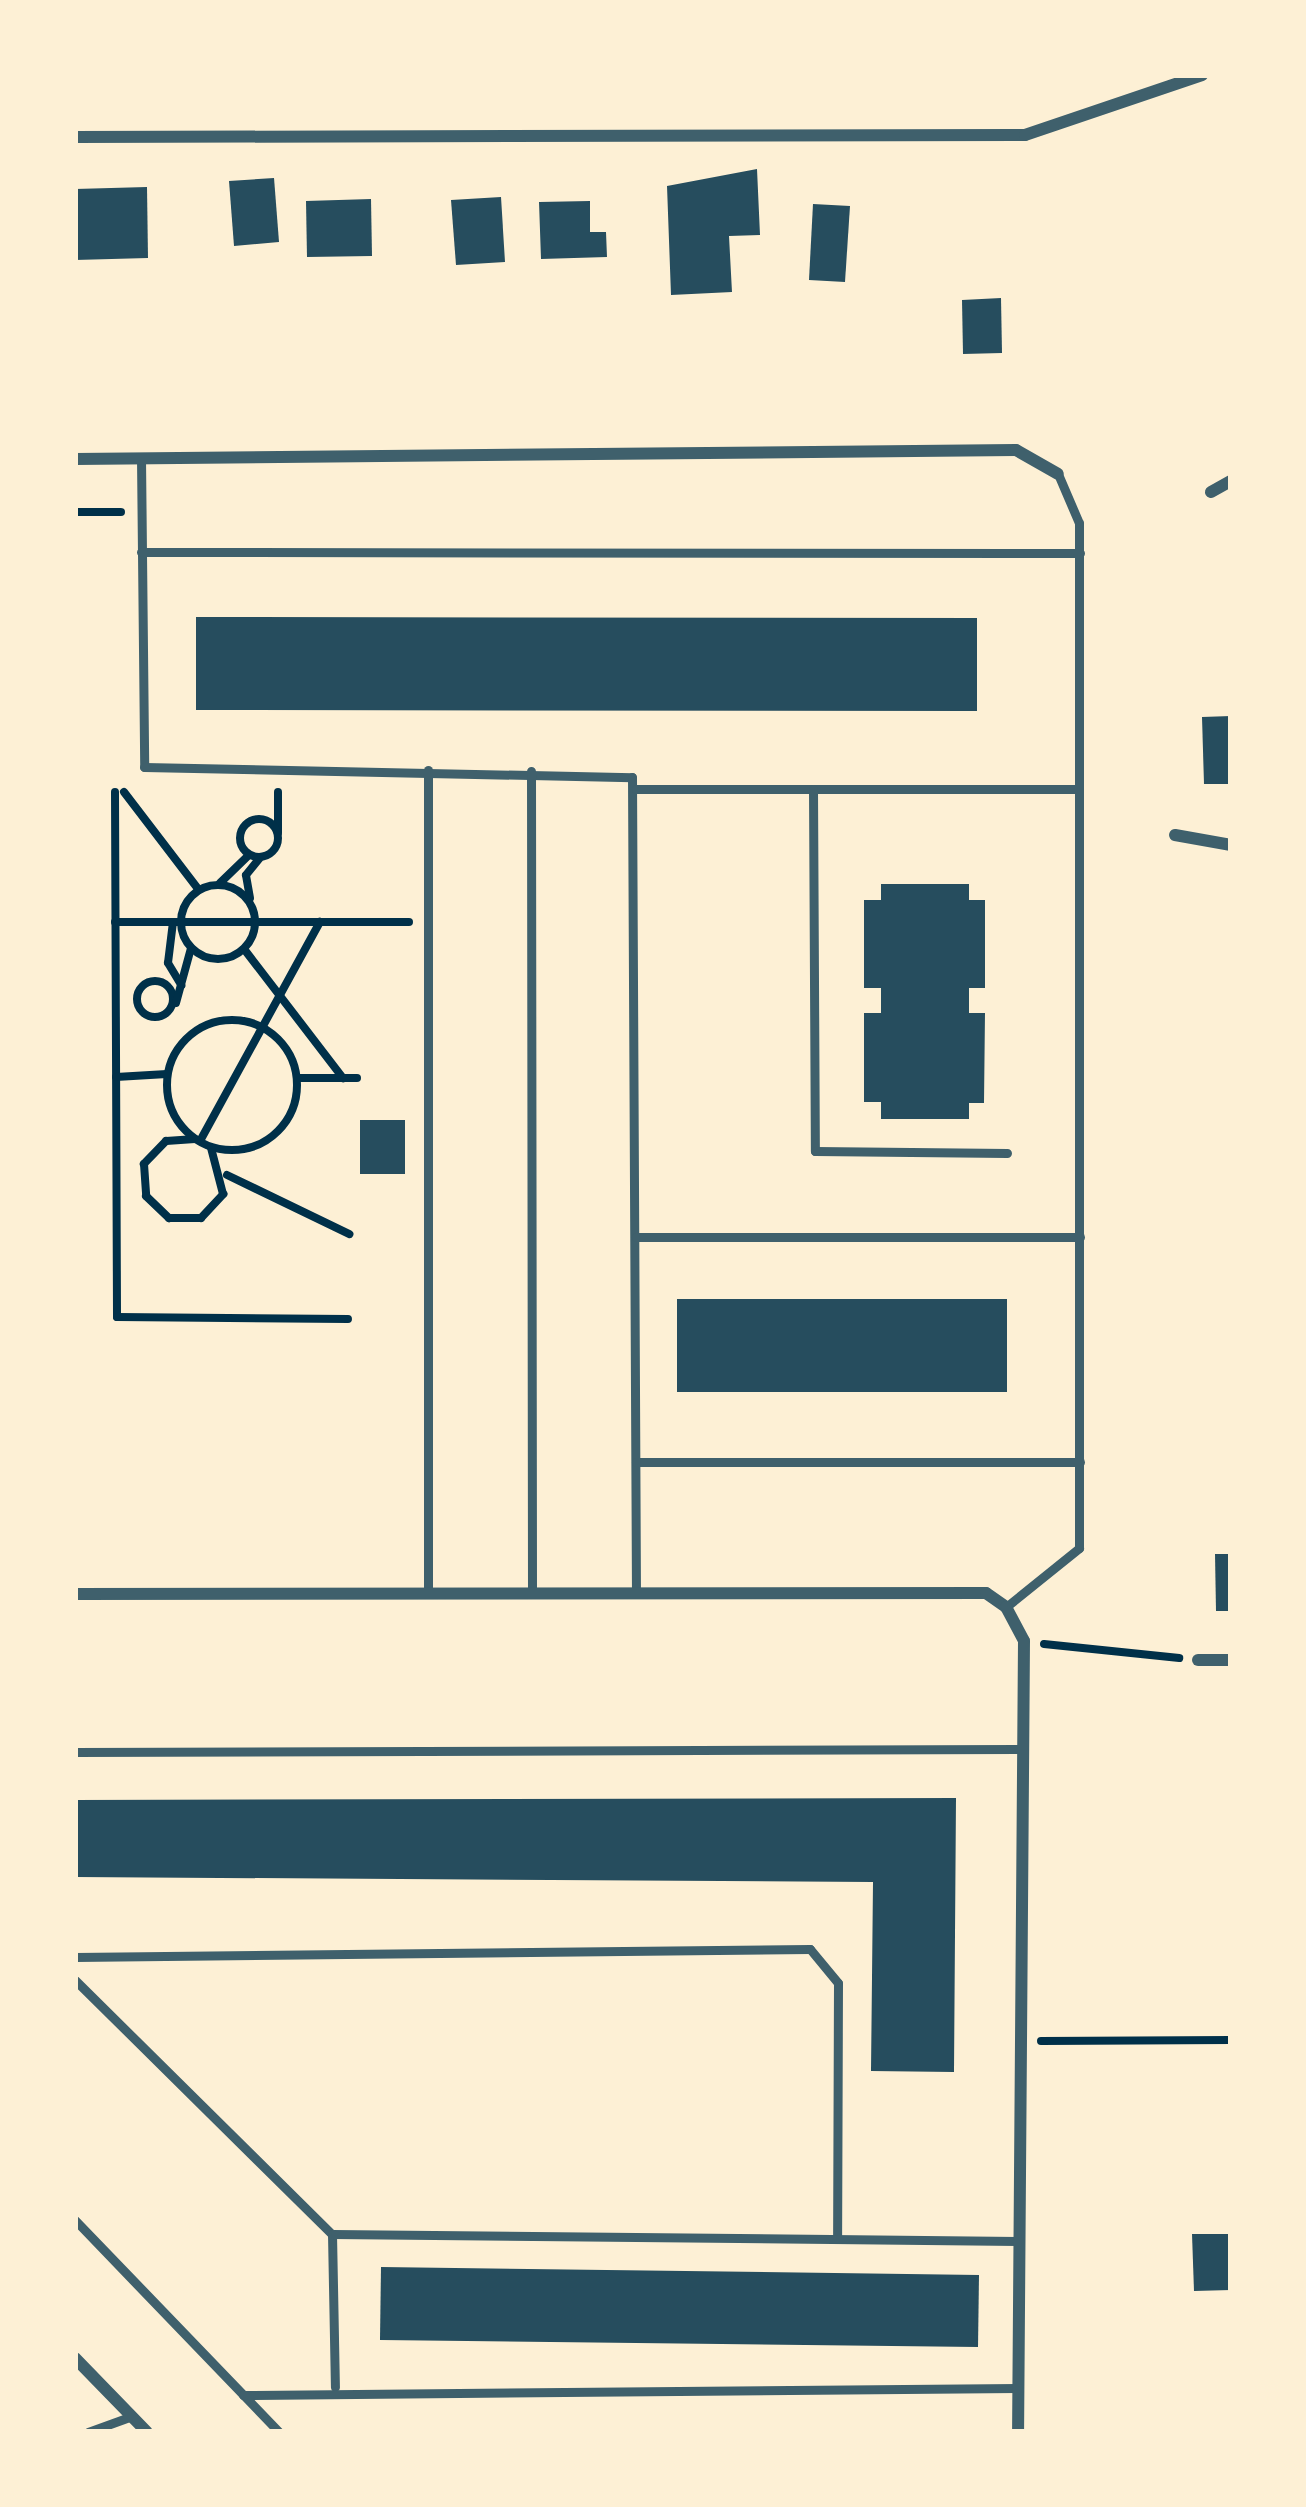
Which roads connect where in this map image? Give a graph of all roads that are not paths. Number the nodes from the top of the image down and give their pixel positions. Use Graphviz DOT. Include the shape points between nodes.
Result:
graph roads {
  1 [pos="1202,75"];
  2 [pos="75,137"];
  3 [pos="141,458"];
  4 [pos="75,459"];
  5 [pos="1058,474"];
  6 [pos="1231,481"];
  7 [pos="1211,492"];
  8 [pos="141,552"];
  9 [pos="1080,553"];
  10 [pos="428,770"];
  11 [pos="531,771"];
  12 [pos="636,789"];
  13 [pos="813,789"];
  14 [pos="1079,789"];
  15 [pos="1175,835"];
  16 [pos="1231,845"];
  17 [pos="1007,1153"];
  18 [pos="636,1237"];
  19 [pos="1080,1238"];
  20 [pos="636,1462"];
  21 [pos="1079,1462"];
  22 [pos="636,1593"];
  23 [pos="75,1594"];
  24 [pos="428,1594"];
  25 [pos="532,1594"];
  26 [pos="1006,1607"];
  27 [pos="1198,1660"];
  28 [pos="1231,1660"];
  29 [pos="1022,1749"];
  30 [pos="75,1752"];
  31 [pos="75,1958"];
  32 [pos="75,1980"];
  33 [pos="75,2220"];
  34 [pos="332,2234"];
  35 [pos="837,2239"];
  36 [pos="1019,2241"];
  37 [pos="75,2358"];
  38 [pos="335,2387"];
  39 [pos="1018,2388"];
  40 [pos="243,2395"];
  41 [pos="132,2416"];
  42 [pos="88,2432"];
  43 [pos="147,2432"];
  44 [pos="279,2432"];
  45 [pos="1018,2432"];
  1 -- 2 [label="street" via="1025,135"];
  3 -- 4 [label="street"];
  3 -- 5 [label="street" via="1016,450"];
  3 -- 8 [label="lane"];
  5 -- 9 [label="lane"];
  6 -- 7 [label="street"];
  8 -- 9 [label="lane"];
  8 -- 10 [label="lane" via="144,767"];
  9 -- 14 [label="lane"];
  10 -- 11 [label="lane"];
  10 -- 24 [label="lane"];
  11 -- 12 [label="lane" via="620,770"];
  11 -- 25 [label="lane"];
  12 -- 13 [label="lane"];
  12 -- 18 [label="lane"];
  13 -- 14 [label="lane"];
  13 -- 17 [label="lane" via="815,1151"];
  14 -- 19 [label="lane"];
  15 -- 16 [label="street"];
  18 -- 19 [label="lane"];
  18 -- 20 [label="lane"];
  19 -- 21 [label="lane"];
  20 -- 21 [label="lane"];
  20 -- 22 [label="lane"];
  21 -- 26 [label="lane" via="1077,1557"];
  22 -- 25 [label="street"];
  22 -- 26 [label="street" via="986,1593"];
  23 -- 24 [label="street"];
  24 -- 25 [label="street"];
  26 -- 29 [label="street" via="1024,1641"];
  27 -- 28 [label="street"];
  29 -- 30 [label="lane"];
  29 -- 36 [label="street"];
  31 -- 35 [label="lane" via="810,1949 838,1983"];
  32 -- 34 [label="lane"];
  33 -- 40 [label="lane"];
  34 -- 35 [label="lane"];
  34 -- 38 [label="lane"];
  35 -- 36 [label="lane"];
  36 -- 39 [label="street"];
  37 -- 41 [label="street"];
  38 -- 39 [label="lane"];
  38 -- 40 [label="lane"];
  39 -- 45 [label="street"];
  40 -- 44 [label="lane"];
  41 -- 42 [label="lane"];
  41 -- 43 [label="street"];
}
